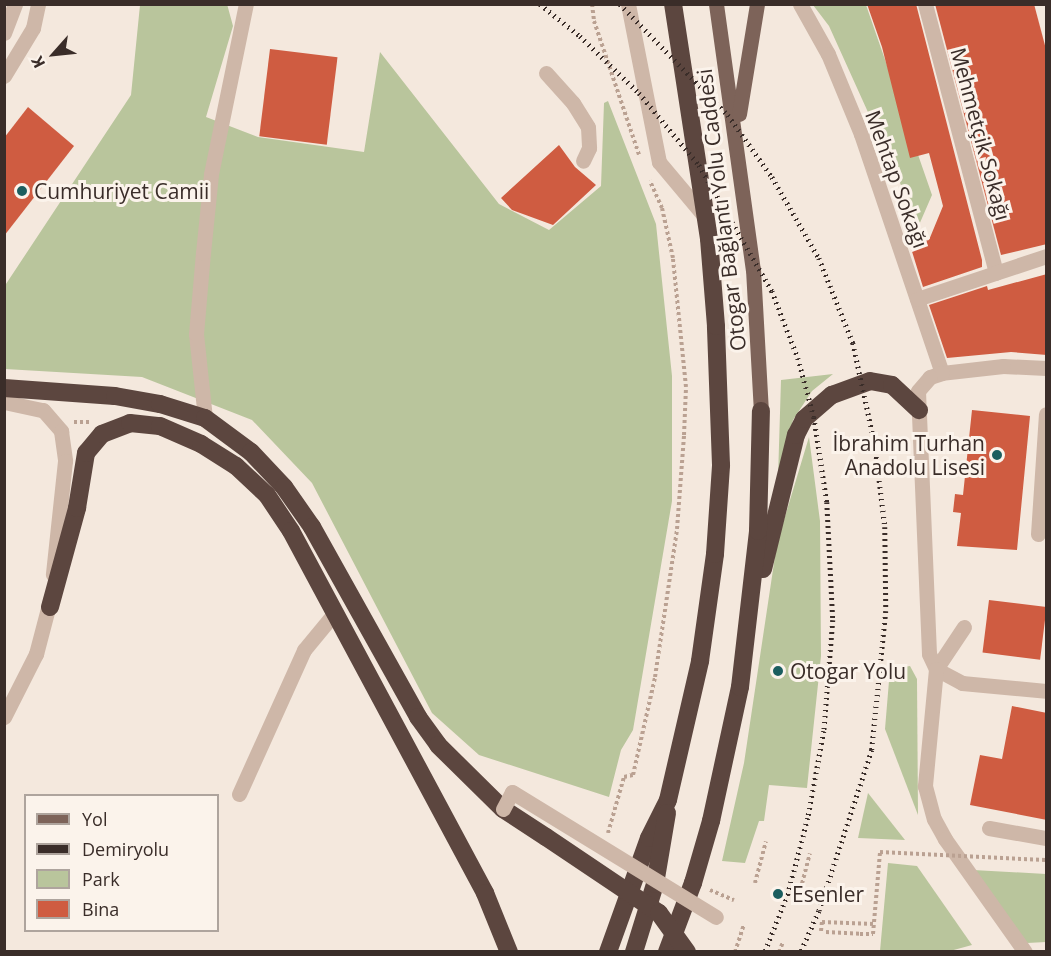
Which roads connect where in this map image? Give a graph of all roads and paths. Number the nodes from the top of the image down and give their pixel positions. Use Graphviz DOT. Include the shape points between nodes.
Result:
graph roads {
  1 [pos="15,4"];
  2 [pos="38,4"];
  3 [pos="246,4"];
  4 [pos="592,4"];
  5 [pos="628,4"];
  6 [pos="672,4"];
  7 [pos="757,4"];
  8 [pos="800,4"];
  9 [pos="925,4"];
  10 [pos="716,6"];
  11 [pos="4,33"];
  12 [pos="546,73"];
  13 [pos="4,76"];
  14 [pos="740,156"];
  15 [pos="640,159"];
  16 [pos="583,161"];
  17 [pos="648,177"];
  18 [pos="706,218"];
  19 [pos="1047,256"];
  20 [pos="996,273"];
  21 [pos="917,298"];
  22 [pos="1047,368"];
  23 [pos="942,373"];
  24 [pos="4,388"];
  25 [pos="4,402"];
  26 [pos="919,410"];
  27 [pos="762,411"];
  28 [pos="1047,414"];
  29 [pos="205,418"];
  30 [pos="201,444"];
  31 [pos="1038,534"];
  32 [pos="753,599"];
  33 [pos="354,605"];
  34 [pos="50,607"];
  35 [pos="333,615"];
  36 [pos="964,627"];
  37 [pos="936,669"];
  38 [pos="1047,691"];
  39 [pos="4,717"];
  40 [pos="239,794"];
  41 [pos="668,800"];
  42 [pos="503,809"];
  43 [pos="989,828"];
  44 [pos="1047,838"];
  45 [pos="766,841"];
  46 [pos="604,848"];
  47 [pos="810,854"];
  48 [pos="1047,860"];
  49 [pos="693,883"];
  50 [pos="755,883"];
  51 [pos="799,896"];
  52 [pos="734,900"];
  53 [pos="716,917"];
  54 [pos="744,924"];
  55 [pos="874,924"];
  56 [pos="783,942"];
  57 [pos="509,951"];
  58 [pos="608,951"];
  59 [pos="634,951"];
  60 [pos="667,951"];
  61 [pos="687,951"];
  62 [pos="735,951"];
  63 [pos="779,951"];
  64 [pos="1025,951"];
  1 -- 11 [label="street"];
  2 -- 13 [label="street" via="33,28"];
  3 -- 29 [label="street" via="211,174 203,253 196,334"];
  4 -- 15 [label="path"];
  5 -- 18 [label="street" via="659,162"];
  6 -- 18 [label="highway"];
  7 -- 14 [label="main road" via="740,104"];
  8 -- 21 [label="street, Mehtap Sokağı" via="828,54 861,134"];
  9 -- 20 [label="street, Mehmetçik Sokağı"];
  10 -- 14 [label="main road, Otogar Bağlantı Yolu Caddesi"];
  12 -- 16 [label="street" via="573,102 588,127 590,148"];
  14 -- 27 [label="main road, Otogar Bağlantı Yolu Caddesi" via="753,269"];
  17 -- 46 [label="path" via="667,225 686,387 677,529 667,605 633,775 624,777"];
  18 -- 41 [label="highway" via="716,326 721,465 700,661"];
  19 -- 20 [label="street"];
  20 -- 21 [label="street"];
  21 -- 23 [label="street, Mehtap Sokağı"];
  22 -- 23 [label="street" via="1003,366"];
  23 -- 26 [label="street" via="922,383"];
  24 -- 29 [label="highway" via="115,396"];
  25 -- 34 [label="street" via="43,410 54,419 65,444"];
  26 -- 32 [label="highway" via="892,384 870,381 832,394 804,419 796,435"];
  26 -- 37 [label="street" via="927,636"];
  27 -- 32 [label="highway"];
  28 -- 31 [label="street"];
  29 -- 30 [label="highway"];
  29 -- 33 [label="highway" via="251,452 284,487 312,527"];
  30 -- 34 [label="highway" via="142,423 119,425 94,441 86,453 77,508"];
  30 -- 35 [label="highway" via="236,466 267,495 291,531"];
  32 -- 49 [label="highway" via="733,721"];
  33 -- 35 [label="highway"];
  33 -- 42 [label="highway" via="431,736 453,764"];
  34 -- 39 [label="street" via="36,654"];
  35 -- 40 [label="street" via="304,650"];
  35 -- 57 [label="highway" via="485,893"];
  36 -- 37 [label="street"];
  37 -- 38 [label="street" via="962,683"];
  37 -- 64 [label="street" via="925,757 925,786 934,819"];
  41 -- 58 [label="highway" via="649,838"];
  41 -- 59 [label="highway" via="655,884"];
  42 -- 46 [label="street, bridge" via="512,792"];
  42 -- 61 [label="highway, bridge" via="659,913"];
  43 -- 44 [label="street"];
  45 -- 50 [label="path"];
  46 -- 53 [label="street, bridge"];
  47 -- 51 [label="path"];
  48 -- 55 [label="path, bridge" via="880,852"];
  49 -- 52 [label="path"];
  49 -- 60 [label="highway"];
  54 -- 62 [label="path"];
  55 -- 55 [label="path, bridge" via="873,934 860,934 824,931 822,922"];
  56 -- 63 [label="path"];
}
